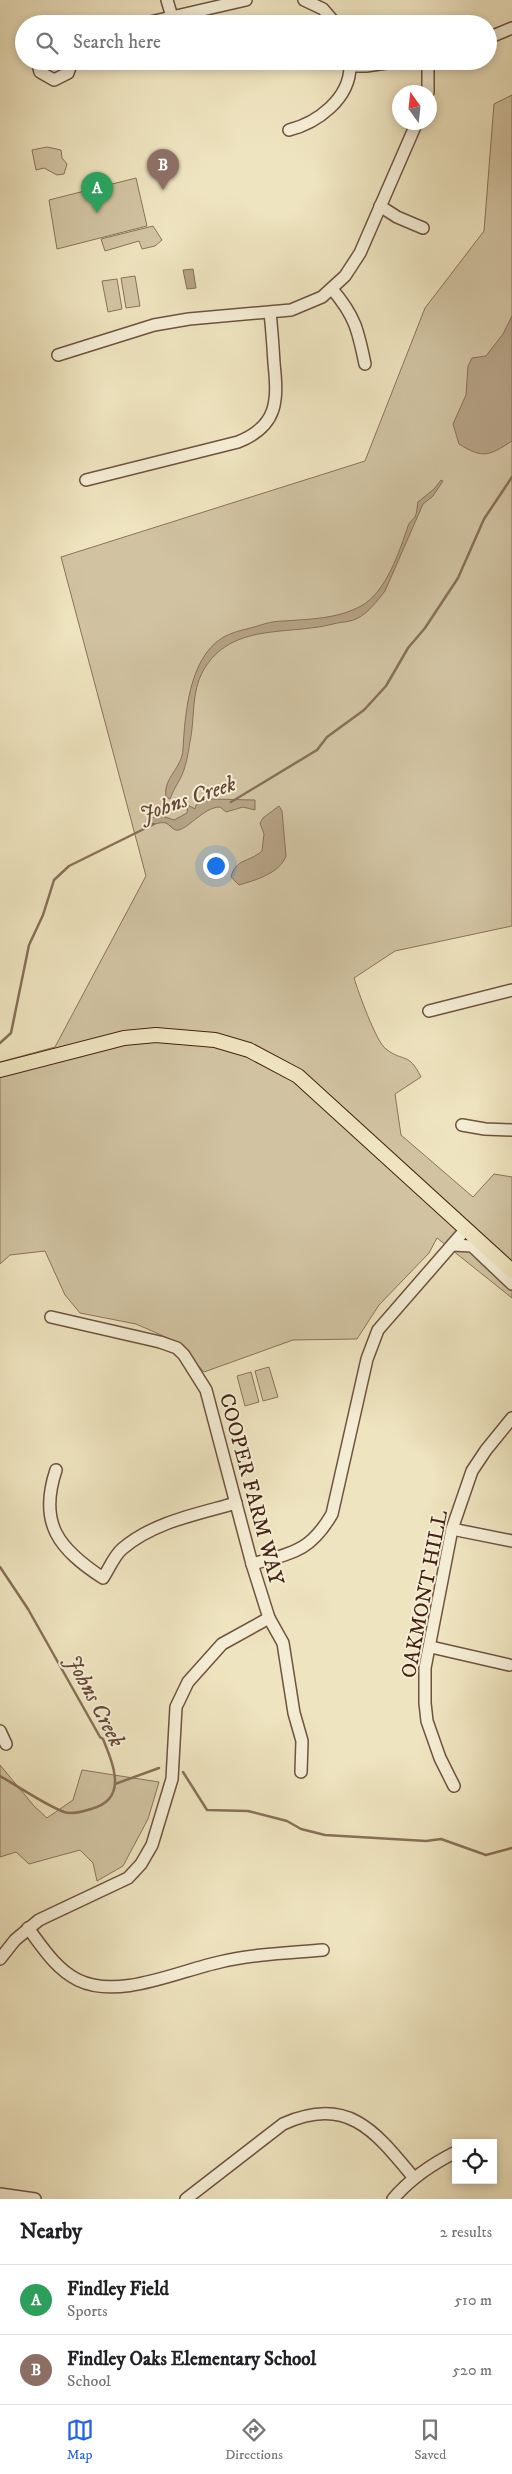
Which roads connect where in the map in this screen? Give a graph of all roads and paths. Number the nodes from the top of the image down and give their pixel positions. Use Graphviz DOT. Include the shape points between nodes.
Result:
graph roads {
  1 [pos="167,0"];
  2 [pos="246,0"];
  3 [pos="304,0"];
  4 [pos="171,15"];
  5 [pos="181,15"];
  6 [pos="328,15"];
  7 [pos="512,28"];
  8 [pos="497,34"];
  9 [pos="39,70"];
  10 [pos="69,70"];
  11 [pos="348,70"];
  12 [pos="428,70"];
  13 [pos="428,85"];
  14 [pos="289,130"];
  15 [pos="413,130"];
  16 [pos="380,206"];
  17 [pos="423,228"];
  18 [pos="332,289"];
  19 [pos="270,313"];
  20 [pos="58,356"];
  21 [pos="365,364"];
  22 [pos="86,480"];
  23 [pos="512,990"];
  24 [pos="429,1011"];
  25 [pos="0,1070"];
  26 [pos="462,1125"];
  27 [pos="512,1130"];
  28 [pos="465,1230"];
  29 [pos="452,1245"];
  30 [pos="512,1271"];
  31 [pos="512,1284"];
  32 [pos="51,1318"];
  33 [pos="512,1418"];
  34 [pos="56,1470"];
  35 [pos="236,1503"];
  36 [pos="452,1529"];
  37 [pos="512,1541"];
  38 [pos="252,1564"];
  39 [pos="269,1618"];
  40 [pos="431,1647"];
  41 [pos="509,1665"];
  42 [pos="0,1731"];
  43 [pos="6,1744"];
  44 [pos="300,1772"];
  45 [pos="454,1786"];
  46 [pos="28,1928"];
  47 [pos="323,1950"];
  48 [pos="0,1959"];
  49 [pos="452,2154"];
  50 [pos="414,2178"];
  51 [pos="0,2194"];
  52 [pos="35,2199"];
  53 [pos="186,2199"];
  54 [pos="393,2199"];
  1 -- 4 [label="street"];
  2 -- 5 [label="street"];
  3 -- 6 [label="street"];
  7 -- 8 [label="street"];
  9 -- 10 [label="street" via="54,80"];
  11 -- 14 [label="street" via="344,88 333,104 311,122"];
  12 -- 13 [label="street"];
  15 -- 16 [label="street"];
  16 -- 17 [label="street" via="397,218"];
  16 -- 18 [label="street" via="360,253"];
  18 -- 19 [label="street" via="311,303"];
  18 -- 21 [label="street" via="354,320"];
  19 -- 20 [label="street" via="154,325"];
  19 -- 22 [label="street" via="277,390 275,406 261,429 238,442"];
  23 -- 24 [label="street"];
  25 -- 28 [label="main road" via="124,1038 156,1035 215,1040 249,1050 298,1076"];
  26 -- 27 [label="street"];
  28 -- 29 [label="street"];
  28 -- 30 [label="main road"];
  29 -- 31 [label="street" via="472,1246"];
  29 -- 38 [label="street" via="378,1330 367,1359 332,1514 321,1532 297,1551"];
  32 -- 35 [label="street, COOPER FARM WAY" via="177,1348 206,1390"];
  33 -- 36 [label="street, OAKMONT HILL" via="472,1471"];
  34 -- 35 [label="street" via="49,1502 52,1529 73,1556 104,1578 121,1550 150,1530"];
  35 -- 38 [label="street, COOPER FARM WAY"];
  36 -- 37 [label="street"];
  36 -- 40 [label="street, OAKMONT HILL"];
  38 -- 39 [label="street, COOPER FARM WAY"];
  39 -- 44 [label="street, COOPER FARM WAY" via="283,1643 294,1713 302,1741"];
  39 -- 46 [label="street" via="222,1644 188,1682 176,1706 172,1779 152,1845 141,1864 128,1878"];
  40 -- 41 [label="street"];
  40 -- 45 [label="street, OAKMONT HILL" via="425,1668 427,1721"];
  42 -- 43 [label="street"];
  46 -- 47 [label="street" via="62,1970 79,1980 107,1988 228,1960"];
  46 -- 48 [label="street"];
  49 -- 50 [label="street"];
  50 -- 53 [label="street" via="369,2128 346,2116 322,2113 301,2116 283,2124"];
  50 -- 54 [label="street"];
  51 -- 52 [label="street"];
}
